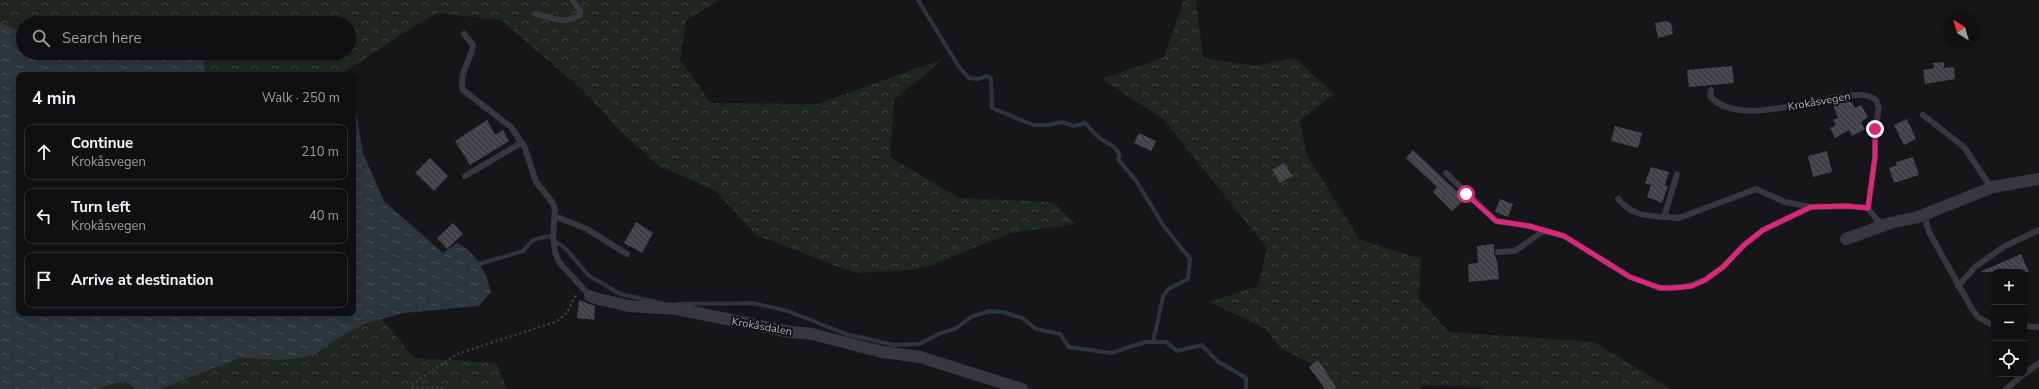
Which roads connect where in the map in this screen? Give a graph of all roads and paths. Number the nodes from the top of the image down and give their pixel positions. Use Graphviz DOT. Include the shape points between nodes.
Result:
graph roads {
  1 [pos="573,0"];
  2 [pos="536,14"];
  3 [pos="464,34"];
  4 [pos="1711,90"];
  5 [pos="1923,115"];
  6 [pos="521,143"];
  7 [pos="1446,173"];
  8 [pos="1677,174"];
  9 [pos="465,176"];
  10 [pos="2039,179"];
  11 [pos="1993,186"];
  12 [pos="1618,199"];
  13 [pos="1811,207"];
  14 [pos="1868,208"];
  15 [pos="1927,214"];
  16 [pos="555,216"];
  17 [pos="1667,217"];
  18 [pos="1887,224"];
  19 [pos="2039,230"];
  20 [pos="1548,231"];
  21 [pos="1846,239"];
  22 [pos="1498,252"];
  23 [pos="627,254"];
  24 [pos="1958,286"];
  25 [pos="586,292"];
  26 [pos="1991,324"];
  27 [pos="2027,326"];
  28 [pos="2039,327"];
  29 [pos="2039,363"];
  30 [pos="2027,372"];
  31 [pos="2020,377"];
  32 [pos="443,389"];
  33 [pos="1022,389"];
  34 [pos="2006,389"];
  1 -- 2 [label="lane" via="580,15 573,20 565,22"];
  3 -- 6 [label="lane" via="473,45 472,56 461,76 463,90 511,127"];
  4 -- 14 [label="lane, Krokåsvegen" via="1710,96 1714,101 1730,109 1772,109 1818,99 1856,95 1876,100 1879,108"];
  5 -- 11 [label="lane" via="1964,147 1988,183"];
  6 -- 9 [label="lane"];
  6 -- 16 [label="lane" via="536,182 554,203"];
  7 -- 20 [label="lane" via="1496,221"];
  8 -- 17 [label="lane" via="1665,214"];
  10 -- 11 [label="street"];
  11 -- 15 [label="street"];
  12 -- 17 [label="lane" via="1639,214"];
  13 -- 14 [label="lane"];
  13 -- 17 [label="lane" via="1785,202 1756,189 1679,218"];
  13 -- 20 [label="lane" via="1763,230 1705,280 1692,286 1674,288 1660,288 1635,280 1575,242"];
  14 -- 18 [label="lane" via="1877,220"];
  15 -- 18 [label="street"];
  15 -- 24 [label="lane" via="1929,232"];
  16 -- 23 [label="lane" via="587,229"];
  16 -- 25 [label="lane" via="553,235 559,262"];
  18 -- 21 [label="street"];
  19 -- 24 [label="lane" via="2005,246 1975,267"];
  20 -- 22 [label="lane" via="1542,232 1515,251"];
  24 -- 26 [label="lane" via="1978,317"];
  25 -- 32 [label="path" via="565,316 555,322 457,354 411,385 414,388"];
  25 -- 33 [label="street, Krokåsdalen" via="598,299 629,306 677,309 790,332 812,334 882,352 920,357"];
  27 -- 28 [label="lane"];
  29 -- 30 [label="lane"];
  31 -- 34 [label="lane"];
}
